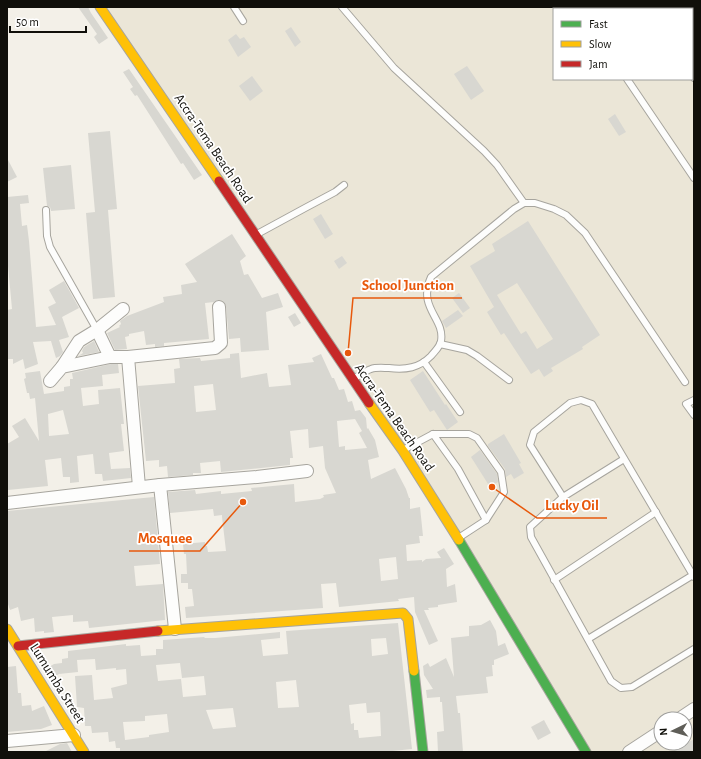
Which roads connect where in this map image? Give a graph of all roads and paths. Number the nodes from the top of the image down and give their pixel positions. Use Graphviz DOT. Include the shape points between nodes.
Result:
graph roads {
  1 [pos="100,7"];
  2 [pos="234,7"];
  3 [pos="342,7"];
  4 [pos="243,21"];
  5 [pos="628,80"];
  6 [pos="694,178"];
  7 [pos="344,185"];
  8 [pos="524,203"];
  9 [pos="46,210"];
  10 [pos="256,235"];
  11 [pos="219,307"];
  12 [pos="123,309"];
  13 [pos="97,330"];
  14 [pos="440,344"];
  15 [pos="110,357"];
  16 [pos="128,357"];
  17 [pos="424,362"];
  18 [pos="62,366"];
  19 [pos="352,379"];
  20 [pos="509,380"];
  21 [pos="50,381"];
  22 [pos="685,382"];
  23 [pos="694,400"];
  24 [pos="460,412"];
  25 [pos="694,415"];
  26 [pos="433,434"];
  27 [pos="403,450"];
  28 [pos="624,459"];
  29 [pos="306,472"];
  30 [pos="160,485"];
  31 [pos="139,487"];
  32 [pos="563,497"];
  33 [pos="7,503"];
  34 [pos="656,512"];
  35 [pos="486,520"];
  36 [pos="458,538"];
  37 [pos="693,576"];
  38 [pos="554,580"];
  39 [pos="7,628"];
  40 [pos="175,629"];
  41 [pos="588,639"];
  42 [pos="18,646"];
  43 [pos="694,649"];
  44 [pos="74,735"];
  45 [pos="653,736"];
  46 [pos="7,741"];
  47 [pos="84,752"];
  48 [pos="422,752"];
  49 [pos="586,752"];
  50 [pos="629,752"];
  1 -- 10 [label="main road, Accra-Tema Beach Road"];
  2 -- 4 [label="lane"];
  3 -- 8 [label="lane" via="394,68 497,165"];
  5 -- 6 [label="lane"];
  7 -- 10 [label="lane"];
  8 -- 14 [label="lane" via="431,277 427,286 427,298 441,331"];
  8 -- 22 [label="lane" via="535,203 560,212 585,233"];
  9 -- 13 [label="lane" via="50,247"];
  10 -- 19 [label="main road, Accra-Tema Beach Road"];
  11 -- 16 [label="street" via="221,343 215,348"];
  12 -- 13 [label="street"];
  13 -- 15 [label="street"];
  13 -- 18 [label="street" via="79,341"];
  14 -- 17 [label="lane"];
  14 -- 20 [label="lane" via="467,350"];
  15 -- 16 [label="street"];
  15 -- 18 [label="street"];
  16 -- 31 [label="street"];
  17 -- 19 [label="lane" via="405,369 372,369"];
  17 -- 24 [label="lane"];
  18 -- 21 [label="street"];
  19 -- 27 [label="main road, Accra-Tema Beach Road"];
  23 -- 25 [label="lane" via="686,404"];
  26 -- 27 [label="lane"];
  26 -- 35 [label="lane" via="458,469"];
  26 -- 35 [label="lane" via="469,434 477,438 501,472 504,492"];
  27 -- 36 [label="main road, Accra-Tema Beach Road"];
  28 -- 32 [label="lane"];
  28 -- 32 [label="lane" via="592,404 581,400 570,403 534,432 530,445"];
  28 -- 34 [label="lane"];
  29 -- 30 [label="street"];
  30 -- 31 [label="street"];
  30 -- 40 [label="street"];
  31 -- 33 [label="street"];
  32 -- 38 [label="lane" via="530,527 531,537"];
  34 -- 37 [label="lane"];
  34 -- 38 [label="lane"];
  35 -- 36 [label="lane"];
  36 -- 49 [label="main road, Accra-Tema Beach Road"];
  37 -- 41 [label="lane"];
  38 -- 41 [label="lane"];
  39 -- 42 [label="main road, Lumumba Street"];
  40 -- 42 [label="main road"];
  40 -- 48 [label="main road" via="403,613 408,619"];
  41 -- 43 [label="lane" via="611,681 621,688 632,687"];
  42 -- 44 [label="main road, Lumumba Street"];
  44 -- 46 [label="street"];
  44 -- 47 [label="main road, Lumumba Street"];
  45 -- 50 [label="street"];
}
